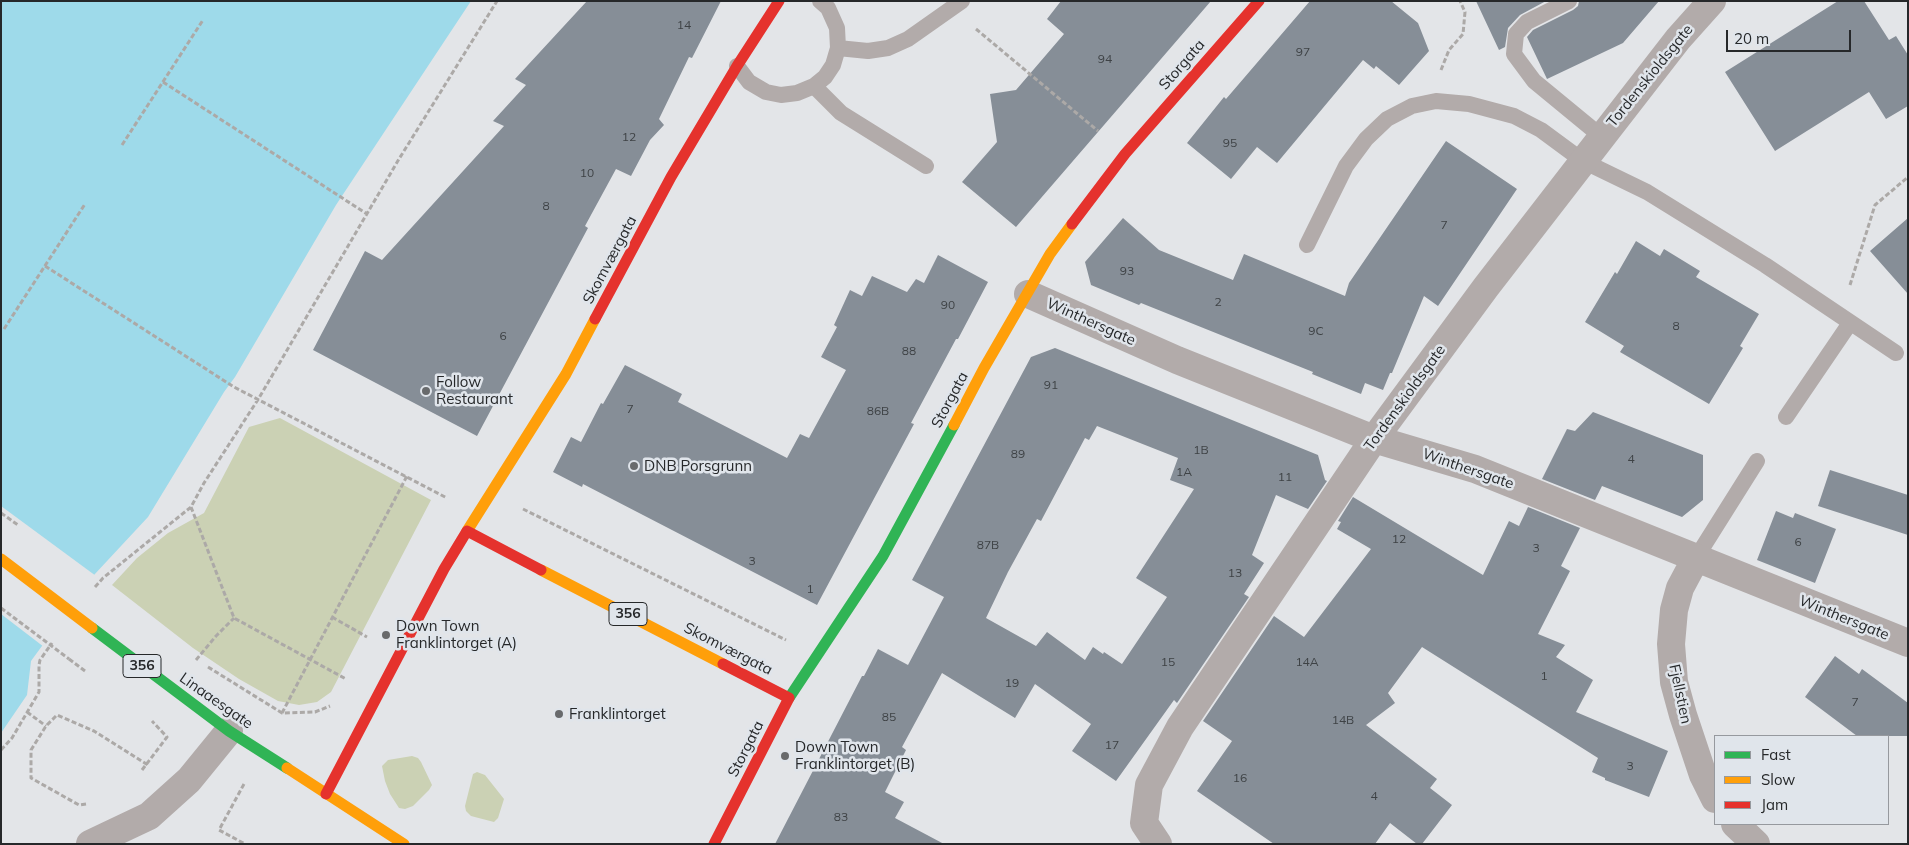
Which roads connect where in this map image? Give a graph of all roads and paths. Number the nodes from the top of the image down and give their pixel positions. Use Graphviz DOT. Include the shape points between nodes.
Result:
graph roads {
  1 [pos="497,1"];
  2 [pos="779,1"];
  3 [pos="820,1"];
  4 [pos="962,1"];
  5 [pos="1259,1"];
  6 [pos="1460,1"];
  7 [pos="1569,1"];
  8 [pos="1712,1"];
  9 [pos="203,20"];
  10 [pos="971,25"];
  11 [pos="838,48"];
  12 [pos="737,66"];
  13 [pos="163,82"];
  14 [pos="814,86"];
  15 [pos="1436,101"];
  16 [pos="1602,137"];
  17 [pos="122,145"];
  18 [pos="1125,154"];
  19 [pos="1583,161"];
  20 [pos="926,166"];
  21 [pos="1908,177"];
  22 [pos="85,204"];
  23 [pos="367,214"];
  24 [pos="1307,245"];
  25 [pos="45,266"];
  26 [pos="1028,294"];
  27 [pos="1845,319"];
  28 [pos="4,330"];
  29 [pos="1896,353"];
  30 [pos="259,398"];
  31 [pos="1786,417"];
  32 [pos="1374,439"];
  33 [pos="1757,461"];
  34 [pos="407,476"];
  35 [pos="451,491"];
  36 [pos="447,498"];
  37 [pos="443,506"];
  38 [pos="191,507"];
  39 [pos="520,507"];
  40 [pos="467,531"];
  41 [pos="1696,558"];
  42 [pos="1,559"];
  43 [pos="91,593"];
  44 [pos="1,608"];
  45 [pos="332,617"];
  46 [pos="234,618"];
  47 [pos="55,639"];
  48 [pos="374,641"];
  49 [pos="1908,643"];
  50 [pos="189,654"];
  51 [pos="819,656"];
  52 [pos="310,659"];
  53 [pos="196,660"];
  54 [pos="91,675"];
  55 [pos="350,682"];
  56 [pos="789,698"];
  57 [pos="336,704"];
  58 [pos="27,712"];
  59 [pos="282,713"];
  60 [pos="150,718"];
  61 [pos="46,726"];
  62 [pos="228,731"];
  63 [pos="1,750"];
  64 [pos="148,765"];
  65 [pos="141,772"];
  66 [pos="246,782"];
  67 [pos="326,794"];
  68 [pos="1714,798"];
  69 [pos="88,804"];
  70 [pos="1736,825"];
  71 [pos="1151,833"];
  72 [pos="90,844"];
  73 [pos="245,844"];
  74 [pos="404,844"];
  75 [pos="714,844"];
  76 [pos="1756,844"];
  1 -- 23 [label="path"];
  2 -- 12 [label="street, Skomværgata"];
  3 -- 11 [label="lane" via="828,8 837,28"];
  4 -- 11 [label="lane" via="908,39 888,48 868,51"];
  5 -- 18 [label="street, Storgata"];
  6 -- 15 [label="path" via="1465,12 1463,34 1449,50 1442,65"];
  7 -- 16 [label="lane" via="1527,22 1516,34 1514,54 1534,81"];
  8 -- 16 [label="street, Tordenskioldsgate" via="1678,39"];
  9 -- 13 [label="path"];
  10 -- 18 [label="path"];
  11 -- 14 [label="lane" via="833,65"];
  12 -- 14 [label="lane" via="749,82 766,92 797,94"];
  12 -- 40 [label="street, Skomværgata" via="671,177 566,374"];
  13 -- 17 [label="path"];
  13 -- 23 [label="path"];
  14 -- 20 [label="lane" via="841,113"];
  15 -- 19 [label="lane" via="1469,104 1514,116 1541,130"];
  15 -- 24 [label="lane" via="1403,110 1387,119 1366,139 1346,166"];
  16 -- 19 [label="street, Tordenskioldsgate"];
  18 -- 26 [label="street, Storgata" via="1050,254"];
  19 -- 27 [label="lane" via="1655,197"];
  19 -- 32 [label="street, Tordenskioldsgate"];
  21 -- 27 [label="path" via="1875,205"];
  22 -- 25 [label="path"];
  23 -- 30 [label="path"];
  25 -- 28 [label="path"];
  25 -- 30 [label="path" via="234,386"];
  26 -- 32 [label="street, Winthersgate" via="1177,360"];
  26 -- 51 [label="street, Storgata" via="984,368 883,556"];
  27 -- 29 [label="lane"];
  27 -- 31 [label="lane"];
  30 -- 34 [label="path"];
  30 -- 38 [label="path"];
  32 -- 41 [label="street, Winthersgate" via="1475,469"];
  32 -- 71 [label="street, Tordenskioldsgate" via="1180,727 1148,785"];
  33 -- 41 [label="lane"];
  34 -- 36 [label="path"];
  34 -- 45 [label="path"];
  35 -- 36 [label="path"];
  36 -- 37 [label="path"];
  38 -- 43 [label="path" via="102,578"];
  38 -- 46 [label="path"];
  39 -- 51 [label="path"];
  40 -- 56 [label="street, Skomværgata / 356"];
  40 -- 67 [label="street, Skomværgata"];
  41 -- 49 [label="street, Winthersgate"];
  41 -- 68 [label="street, Fjellstien" via="1680,588 1671,644 1674,682 1683,715"];
  42 -- 62 [label="street, Linaaesgate / 356, bridge"];
  44 -- 54 [label="path, bridge"];
  45 -- 48 [label="path"];
  45 -- 52 [label="path"];
  46 -- 52 [label="path"];
  46 -- 53 [label="path"];
  47 -- 58 [label="path" via="40,660 39,692"];
  50 -- 53 [label="path"];
  51 -- 56 [label="street, Storgata"];
  52 -- 55 [label="path"];
  52 -- 59 [label="path"];
  53 -- 59 [label="path"];
  56 -- 75 [label="street, Storgata"];
  57 -- 59 [label="path" via="316,712"];
  58 -- 61 [label="path"];
  58 -- 63 [label="path"];
  60 -- 64 [label="path" via="167,737"];
  61 -- 64 [label="path" via="57,715 94,731"];
  61 -- 69 [label="path" via="31,750 32,778 79,805"];
  62 -- 67 [label="street, Linaaesgate / 356"];
  62 -- 72 [label="street" via="189,780 149,816"];
  64 -- 65 [label="path"];
  66 -- 73 [label="path" via="219,830"];
  67 -- 74 [label="street, 356"];
  70 -- 76 [label="street"];
}
